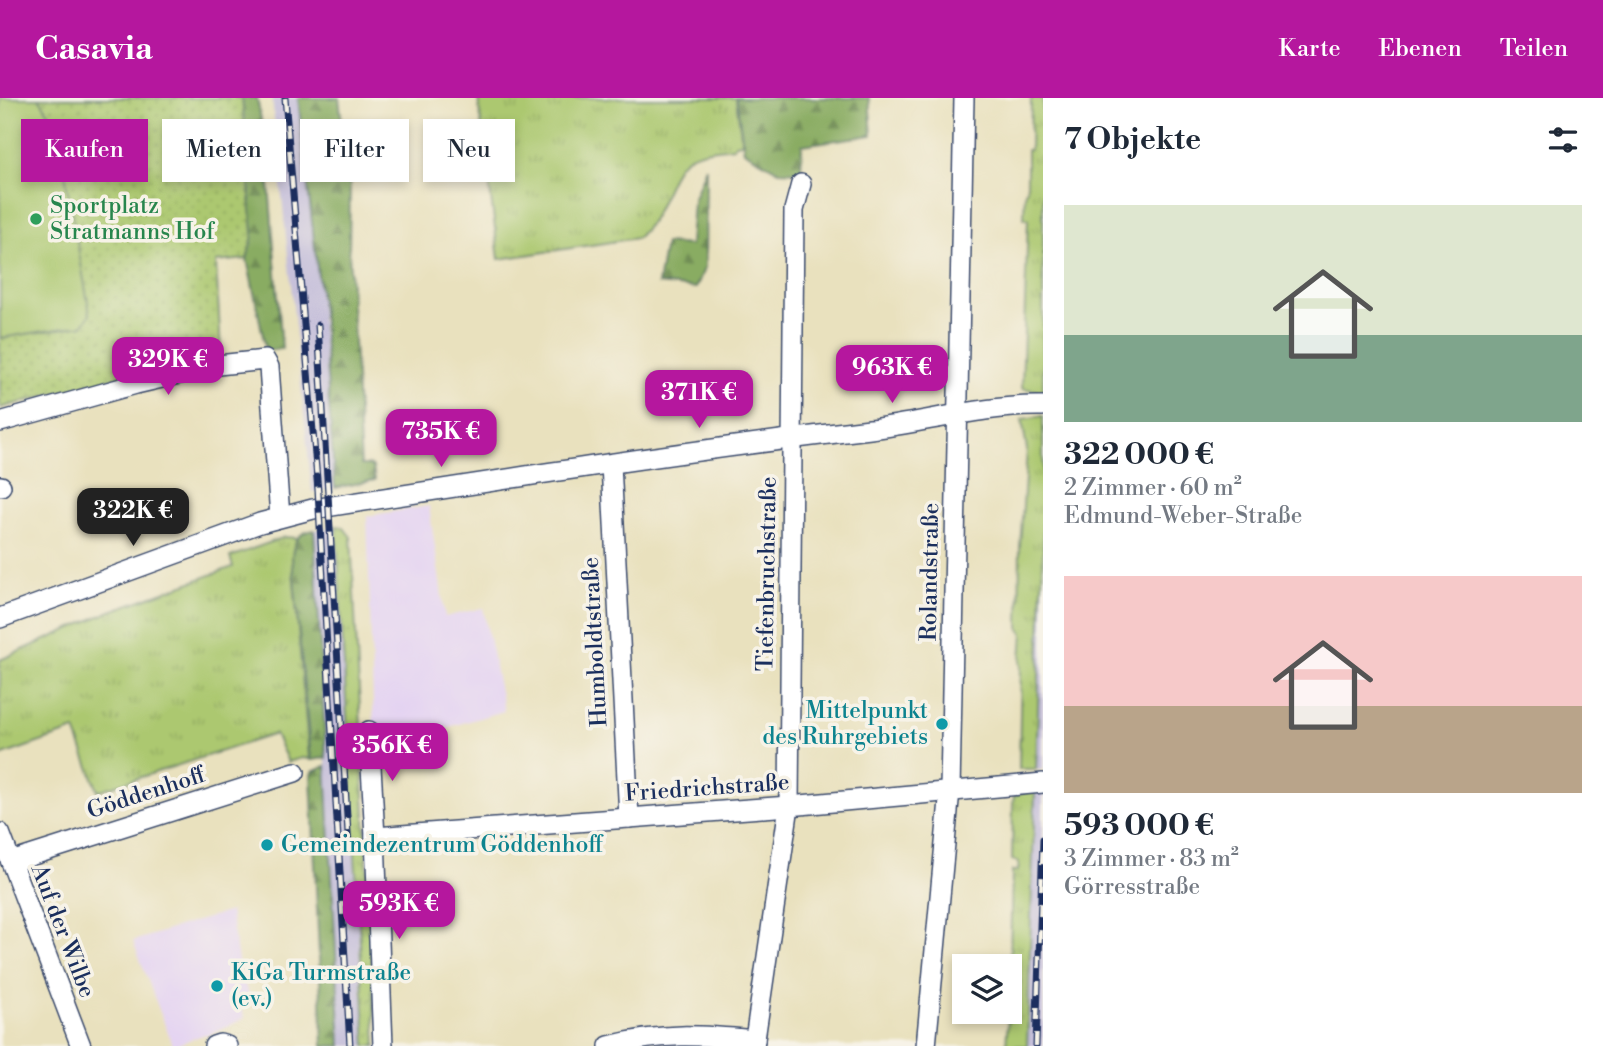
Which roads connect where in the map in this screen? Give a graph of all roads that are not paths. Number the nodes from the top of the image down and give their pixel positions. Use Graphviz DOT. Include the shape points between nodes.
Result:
graph roads {
  1 [pos="964,98"];
  2 [pos="801,184"];
  3 [pos="1043,406"];
  4 [pos="958,415"];
  5 [pos="0,422"];
  6 [pos="793,438"];
  7 [pos="611,464"];
  8 [pos="280,517"];
  9 [pos="0,618"];
  10 [pos="369,731"];
  11 [pos="295,772"];
  12 [pos="1043,783"];
  13 [pos="950,790"];
  14 [pos="789,806"];
  15 [pos="629,818"];
  16 [pos="0,833"];
  17 [pos="375,837"];
  18 [pos="11,862"];
  19 [pos="754,1043"];
  20 [pos="81,1046"];
  21 [pos="214,1046"];
  22 [pos="227,1046"];
  23 [pos="383,1046"];
  24 [pos="609,1046"];
  25 [pos="926,1046"];
  1 -- 4 [label="street, Rolandstraße"];
  2 -- 6 [label="street, Tiefenbruchstraße" via="794,210"];
  3 -- 4 [label="street"];
  4 -- 6 [label="street"];
  4 -- 13 [label="street, Rolandstraße"];
  5 -- 8 [label="street" via="136,384 218,365 265,360"];
  6 -- 7 [label="street"];
  6 -- 14 [label="street, Tiefenbruchstraße"];
  7 -- 8 [label="street"];
  7 -- 15 [label="street, Humboldtstraße"];
  8 -- 9 [label="street"];
  10 -- 17 [label="street"];
  11 -- 18 [label="street, Göddenhoff"];
  12 -- 13 [label="street, Friedrichstraße"];
  13 -- 14 [label="street, Friedrichstraße"];
  13 -- 25 [label="street, Rolandstraße"];
  14 -- 15 [label="street, Friedrichstraße"];
  14 -- 19 [label="street, Tiefenbruchstraße"];
  15 -- 17 [label="street, Friedrichstraße"];
  16 -- 18 [label="street, Auf der Wilbe"];
  17 -- 23 [label="street"];
  18 -- 20 [label="street, Auf der Wilbe"];
  19 -- 24 [label="street" via="694,1034"];
  21 -- 22 [label="street"];
}
